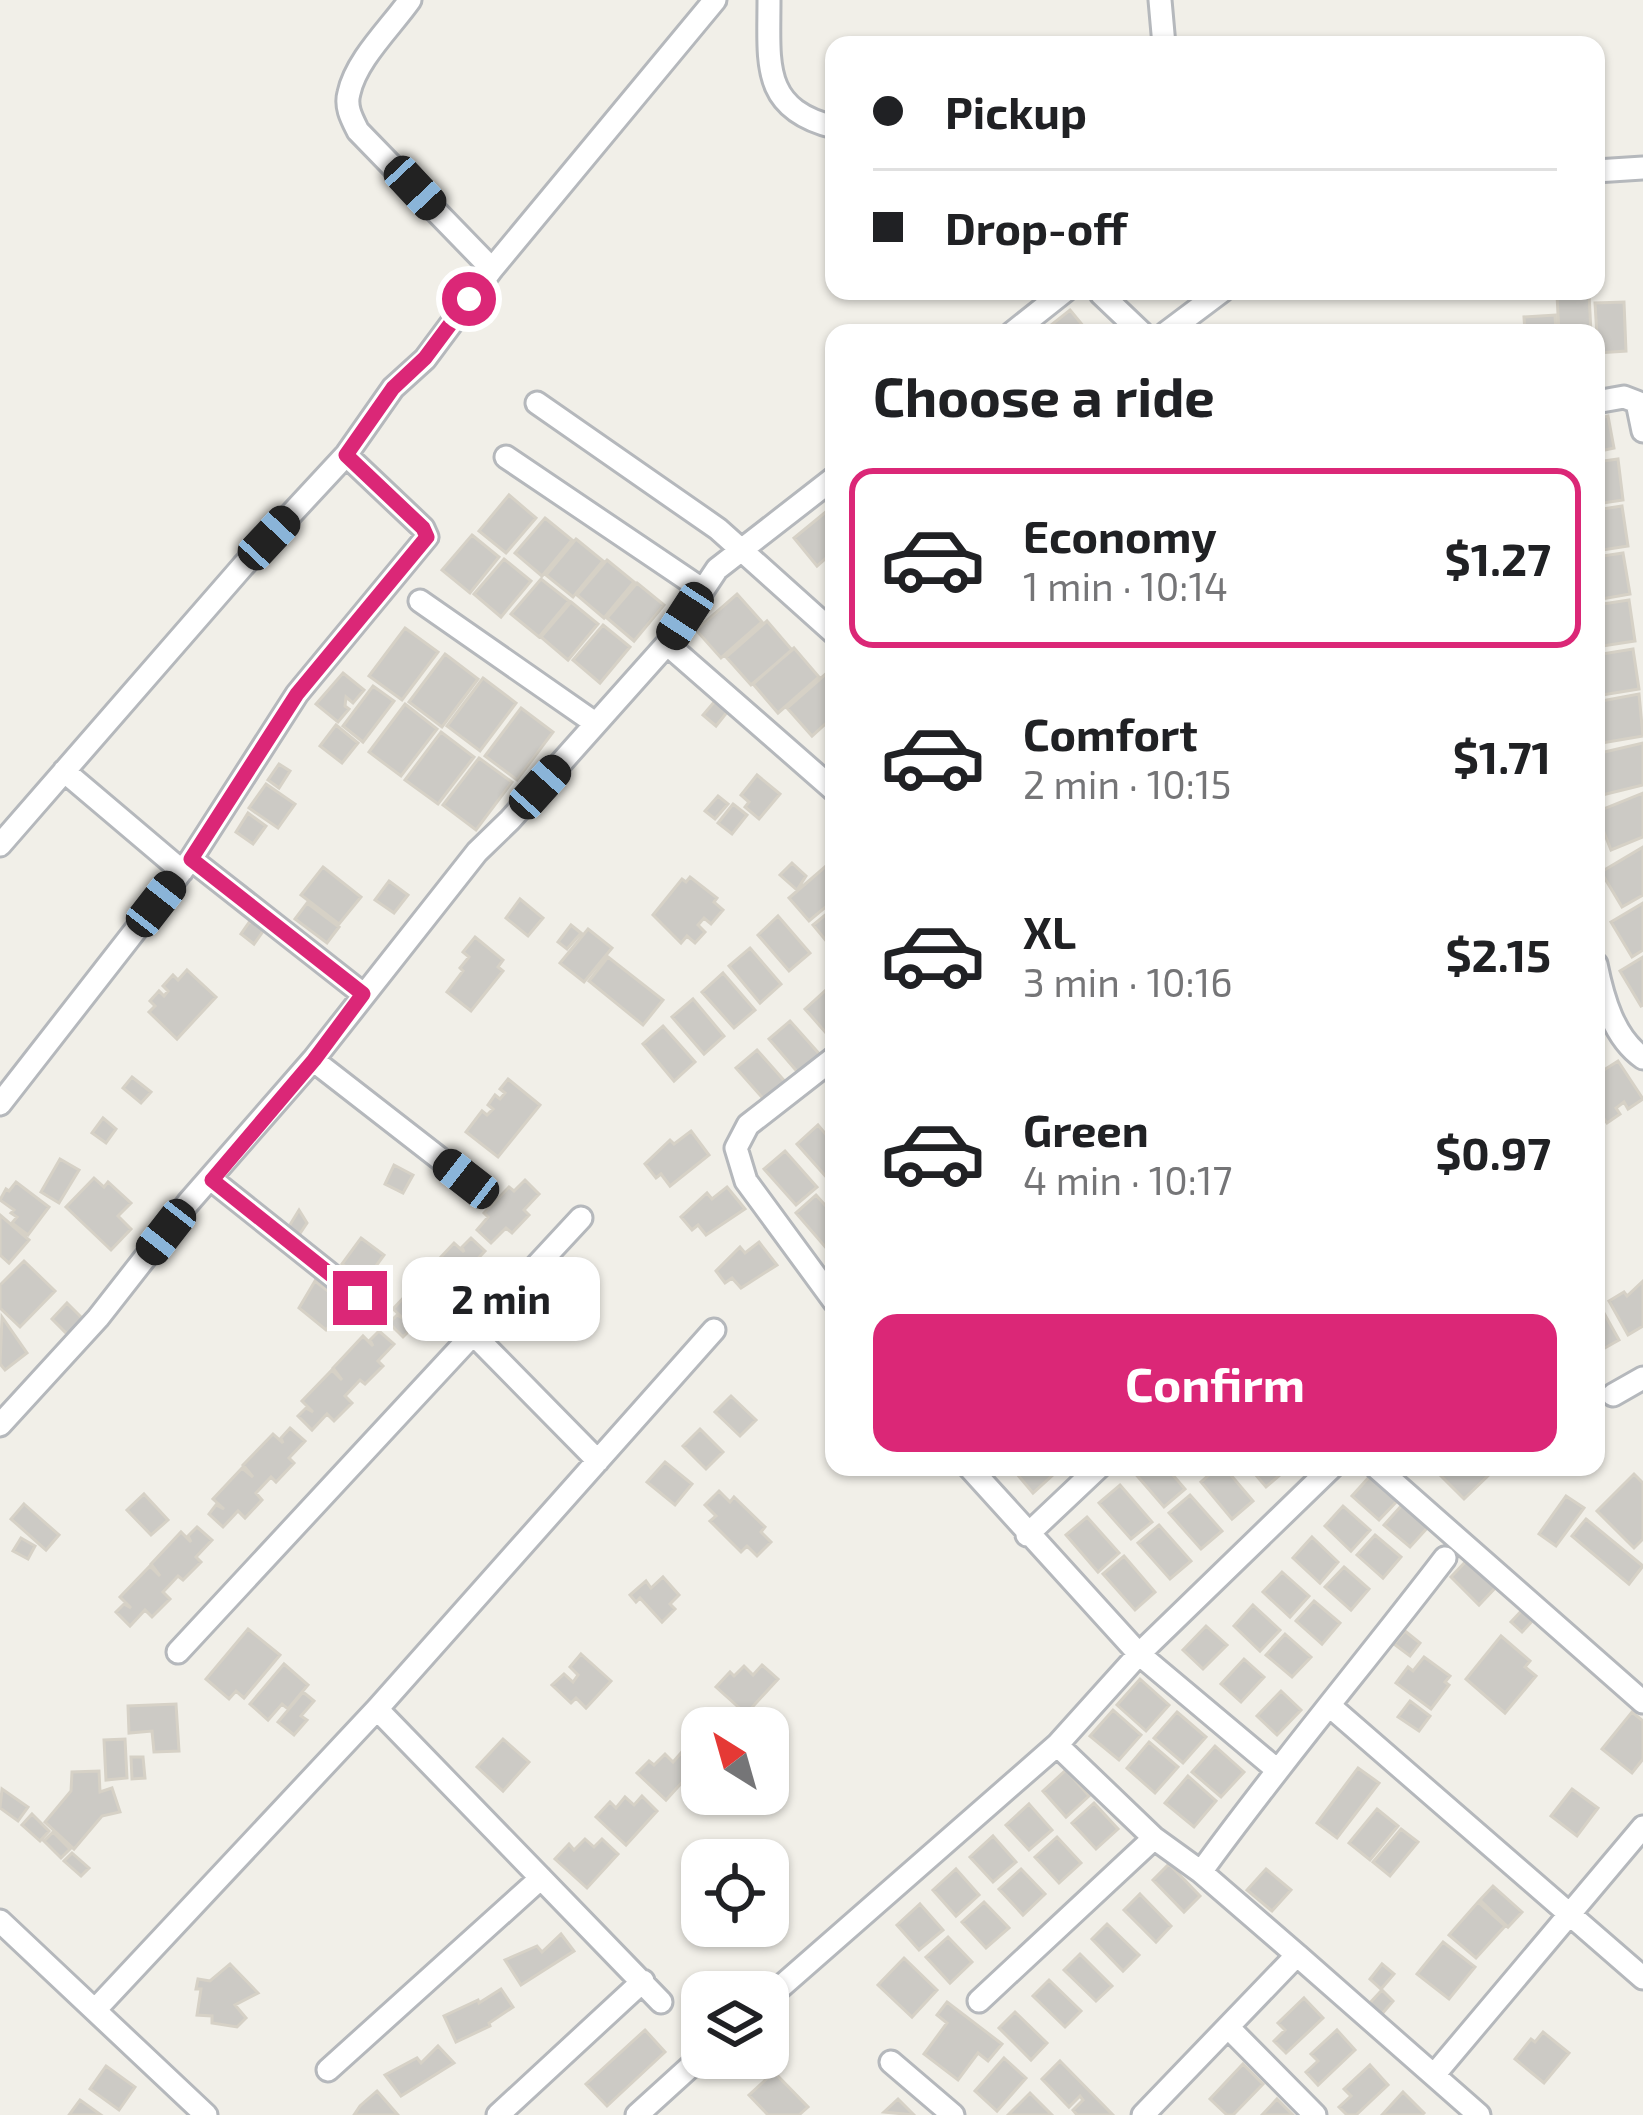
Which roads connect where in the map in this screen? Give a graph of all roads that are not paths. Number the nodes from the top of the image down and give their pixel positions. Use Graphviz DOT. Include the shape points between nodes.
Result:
graph roads {
  1 [pos="410,0"];
  2 [pos="715,0"];
  3 [pos="770,0"];
  4 [pos="1160,0"];
  5 [pos="1163,36"];
  6 [pos="825,125"];
  7 [pos="1643,168"];
  8 [pos="1605,170"];
  9 [pos="492,269"];
  10 [pos="1054,300"];
  11 [pos="1107,300"];
  12 [pos="1210,300"];
  13 [pos="1023,324"];
  14 [pos="1133,324"];
  15 [pos="1178,324"];
  16 [pos="1605,400"];
  17 [pos="538,403"];
  18 [pos="1643,431"];
  19 [pos="346,455"];
  20 [pos="506,457"];
  21 [pos="825,486"];
  22 [pos="740,549"];
  23 [pos="703,590"];
  24 [pos="420,601"];
  25 [pos="825,625"];
  26 [pos="667,644"];
  27 [pos="595,723"];
  28 [pos="64,771"];
  29 [pos="825,782"];
  30 [pos="0,845"];
  31 [pos="187,865"];
  32 [pos="363,994"];
  33 [pos="1605,1024"];
  34 [pos="1643,1058"];
  35 [pos="314,1060"];
  36 [pos="825,1065"];
  37 [pos="0,1104"];
  38 [pos="466,1179"];
  39 [pos="212,1180"];
  40 [pos="580,1218"];
  41 [pos="825,1283"];
  42 [pos="360,1298"];
  43 [pos="714,1330"];
  44 [pos="473,1334"];
  45 [pos="1643,1378"];
  46 [pos="1613,1395"];
  47 [pos="0,1424"];
  48 [pos="598,1461"];
  49 [pos="977,1476"];
  50 [pos="1090,1476"];
  51 [pos="1323,1476"];
  52 [pos="1386,1476"];
  53 [pos="1028,1535"];
  54 [pos="1445,1558"];
  55 [pos="178,1652"];
  56 [pos="1139,1654"];
  57 [pos="1643,1702"];
  58 [pos="1331,1707"];
  59 [pos="377,1709"];
  60 [pos="1057,1745"];
  61 [pos="1276,1768"];
  62 [pos="1643,1828"];
  63 [pos="1154,1838"];
  64 [pos="1201,1872"];
  65 [pos="542,1878"];
  66 [pos="1571,1916"];
  67 [pos="0,1921"];
  68 [pos="1297,1955"];
  69 [pos="1643,1978"];
  70 [pos="789,1980"];
  71 [pos="643,1981"];
  72 [pos="979,2001"];
  73 [pos="661,2002"];
  74 [pos="95,2010"];
  75 [pos="1228,2027"];
  76 [pos="891,2062"];
  77 [pos="328,2070"];
  78 [pos="681,2075"];
  79 [pos="1434,2075"];
  80 [pos="206,2115"];
  81 [pos="498,2115"];
  82 [pos="637,2115"];
  83 [pos="952,2115"];
  84 [pos="1143,2115"];
  85 [pos="1315,2115"];
  86 [pos="1479,2115"];
  1 -- 9 [label="street" via="358,72 349,112 358,131"];
  2 -- 9 [label="street"];
  3 -- 6 [label="street" via="777,90 790,109"];
  4 -- 5 [label="street"];
  7 -- 8 [label="street"];
  9 -- 19 [label="street"];
  10 -- 13 [label="street"];
  11 -- 14 [label="street"];
  12 -- 15 [label="street"];
  16 -- 18 [label="street" via="1637,403"];
  17 -- 22 [label="street"];
  19 -- 28 [label="street"];
  19 -- 31 [label="street" via="427,537 297,694"];
  20 -- 23 [label="street"];
  21 -- 22 [label="street"];
  22 -- 23 [label="street"];
  22 -- 25 [label="street"];
  23 -- 26 [label="street"];
  24 -- 27 [label="street"];
  26 -- 27 [label="street"];
  26 -- 29 [label="street"];
  27 -- 32 [label="street"];
  28 -- 30 [label="street"];
  28 -- 31 [label="street"];
  31 -- 32 [label="street"];
  31 -- 37 [label="street"];
  32 -- 35 [label="street"];
  33 -- 34 [label="street"];
  35 -- 38 [label="street"];
  35 -- 39 [label="street"];
  36 -- 41 [label="street" via="748,1125 736,1148 746,1181"];
  39 -- 42 [label="street"];
  39 -- 47 [label="street"];
  40 -- 44 [label="street"];
  43 -- 48 [label="street"];
  44 -- 48 [label="street"];
  44 -- 55 [label="street"];
  45 -- 46 [label="street"];
  48 -- 59 [label="street"];
  49 -- 53 [label="street"];
  50 -- 53 [label="street"];
  51 -- 56 [label="street"];
  52 -- 57 [label="street"];
  53 -- 56 [label="street"];
  54 -- 58 [label="street"];
  56 -- 60 [label="street"];
  56 -- 61 [label="street"];
  58 -- 61 [label="street"];
  58 -- 66 [label="street"];
  59 -- 65 [label="street"];
  59 -- 74 [label="street"];
  60 -- 63 [label="street"];
  60 -- 70 [label="street"];
  61 -- 64 [label="street"];
  62 -- 66 [label="street"];
  63 -- 64 [label="street"];
  63 -- 72 [label="street"];
  64 -- 68 [label="street"];
  65 -- 71 [label="street"];
  65 -- 77 [label="street"];
  66 -- 69 [label="street"];
  66 -- 79 [label="street"];
  67 -- 74 [label="street"];
  68 -- 75 [label="street"];
  68 -- 79 [label="street"];
  71 -- 73 [label="street"];
  71 -- 81 [label="street"];
  74 -- 80 [label="street"];
  75 -- 84 [label="street"];
  75 -- 85 [label="street"];
  76 -- 83 [label="street"];
  78 -- 82 [label="street"];
  79 -- 86 [label="street"];
}
